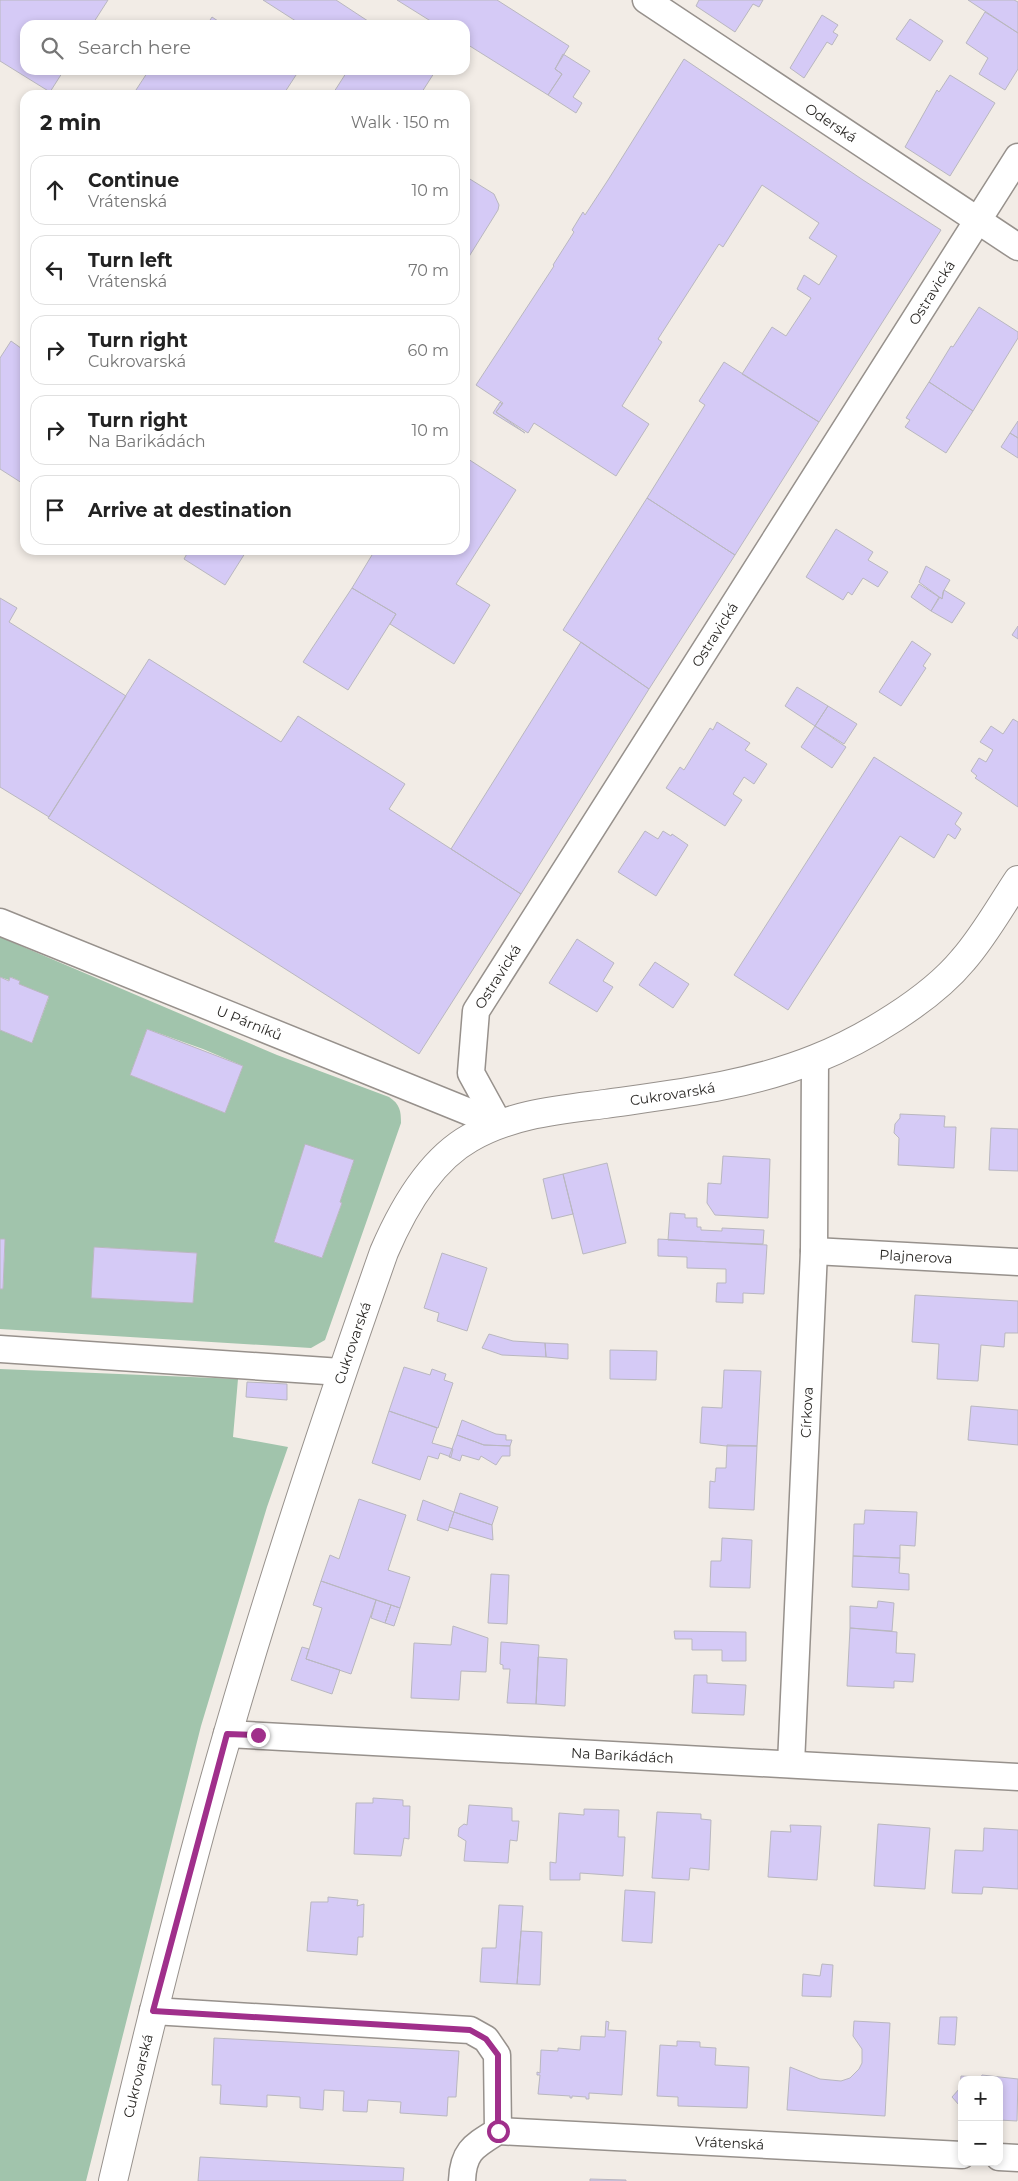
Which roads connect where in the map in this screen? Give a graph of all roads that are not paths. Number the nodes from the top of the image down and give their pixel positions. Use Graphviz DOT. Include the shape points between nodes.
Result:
graph roads {
  1 [pos="650,1"];
  2 [pos="1018,156"];
  3 [pos="978,220"];
  4 [pos="1018,247"];
  5 [pos="1018,880"];
  6 [pos="0,922"];
  7 [pos="815,1059"];
  8 [pos="499,1124"];
  9 [pos="814,1251"];
  10 [pos="1018,1262"];
  11 [pos="0,1348"];
  12 [pos="341,1372"];
  13 [pos="227,1734"];
  14 [pos="791,1764"];
  15 [pos="1018,1777"];
  16 [pos="153,2011"];
  17 [pos="498,2131"];
  18 [pos="958,2155"];
  19 [pos="1003,2157"];
  20 [pos="1018,2158"];
  21 [pos="112,2181"];
  22 [pos="462,2181"];
  1 -- 3 [label="street, Oderská"];
  2 -- 3 [label="street, Ostravická"];
  3 -- 4 [label="street, Oderská"];
  3 -- 8 [label="street, Ostravická" via="476,1011 471,1073"];
  5 -- 7 [label="street, Cukrovarská" via="963,960 938,986 902,1012"];
  6 -- 8 [label="street, U Párníků"];
  7 -- 8 [label="street, Cukrovarská" via="733,1083 535,1114"];
  7 -- 9 [label="street, Církova"];
  8 -- 12 [label="street, Cukrovarská" via="468,1139 439,1164 416,1191 399,1218 384,1252"];
  9 -- 10 [label="street, Plajnerova"];
  9 -- 14 [label="street, Církova"];
  11 -- 12 [label="street"];
  12 -- 13 [label="street, Cukrovarská"];
  13 -- 14 [label="street, Na Barikádách"];
  13 -- 16 [label="street, Cukrovarská"];
  14 -- 15 [label="street, Na Barikádách"];
  16 -- 17 [label="street" via="470,2030 486,2039 498,2055"];
  16 -- 21 [label="street, Cukrovarská"];
  17 -- 18 [label="street, Vrátenská"];
  17 -- 22 [label="street" via="476,2144 463,2164"];
  19 -- 20 [label="street"];
}
